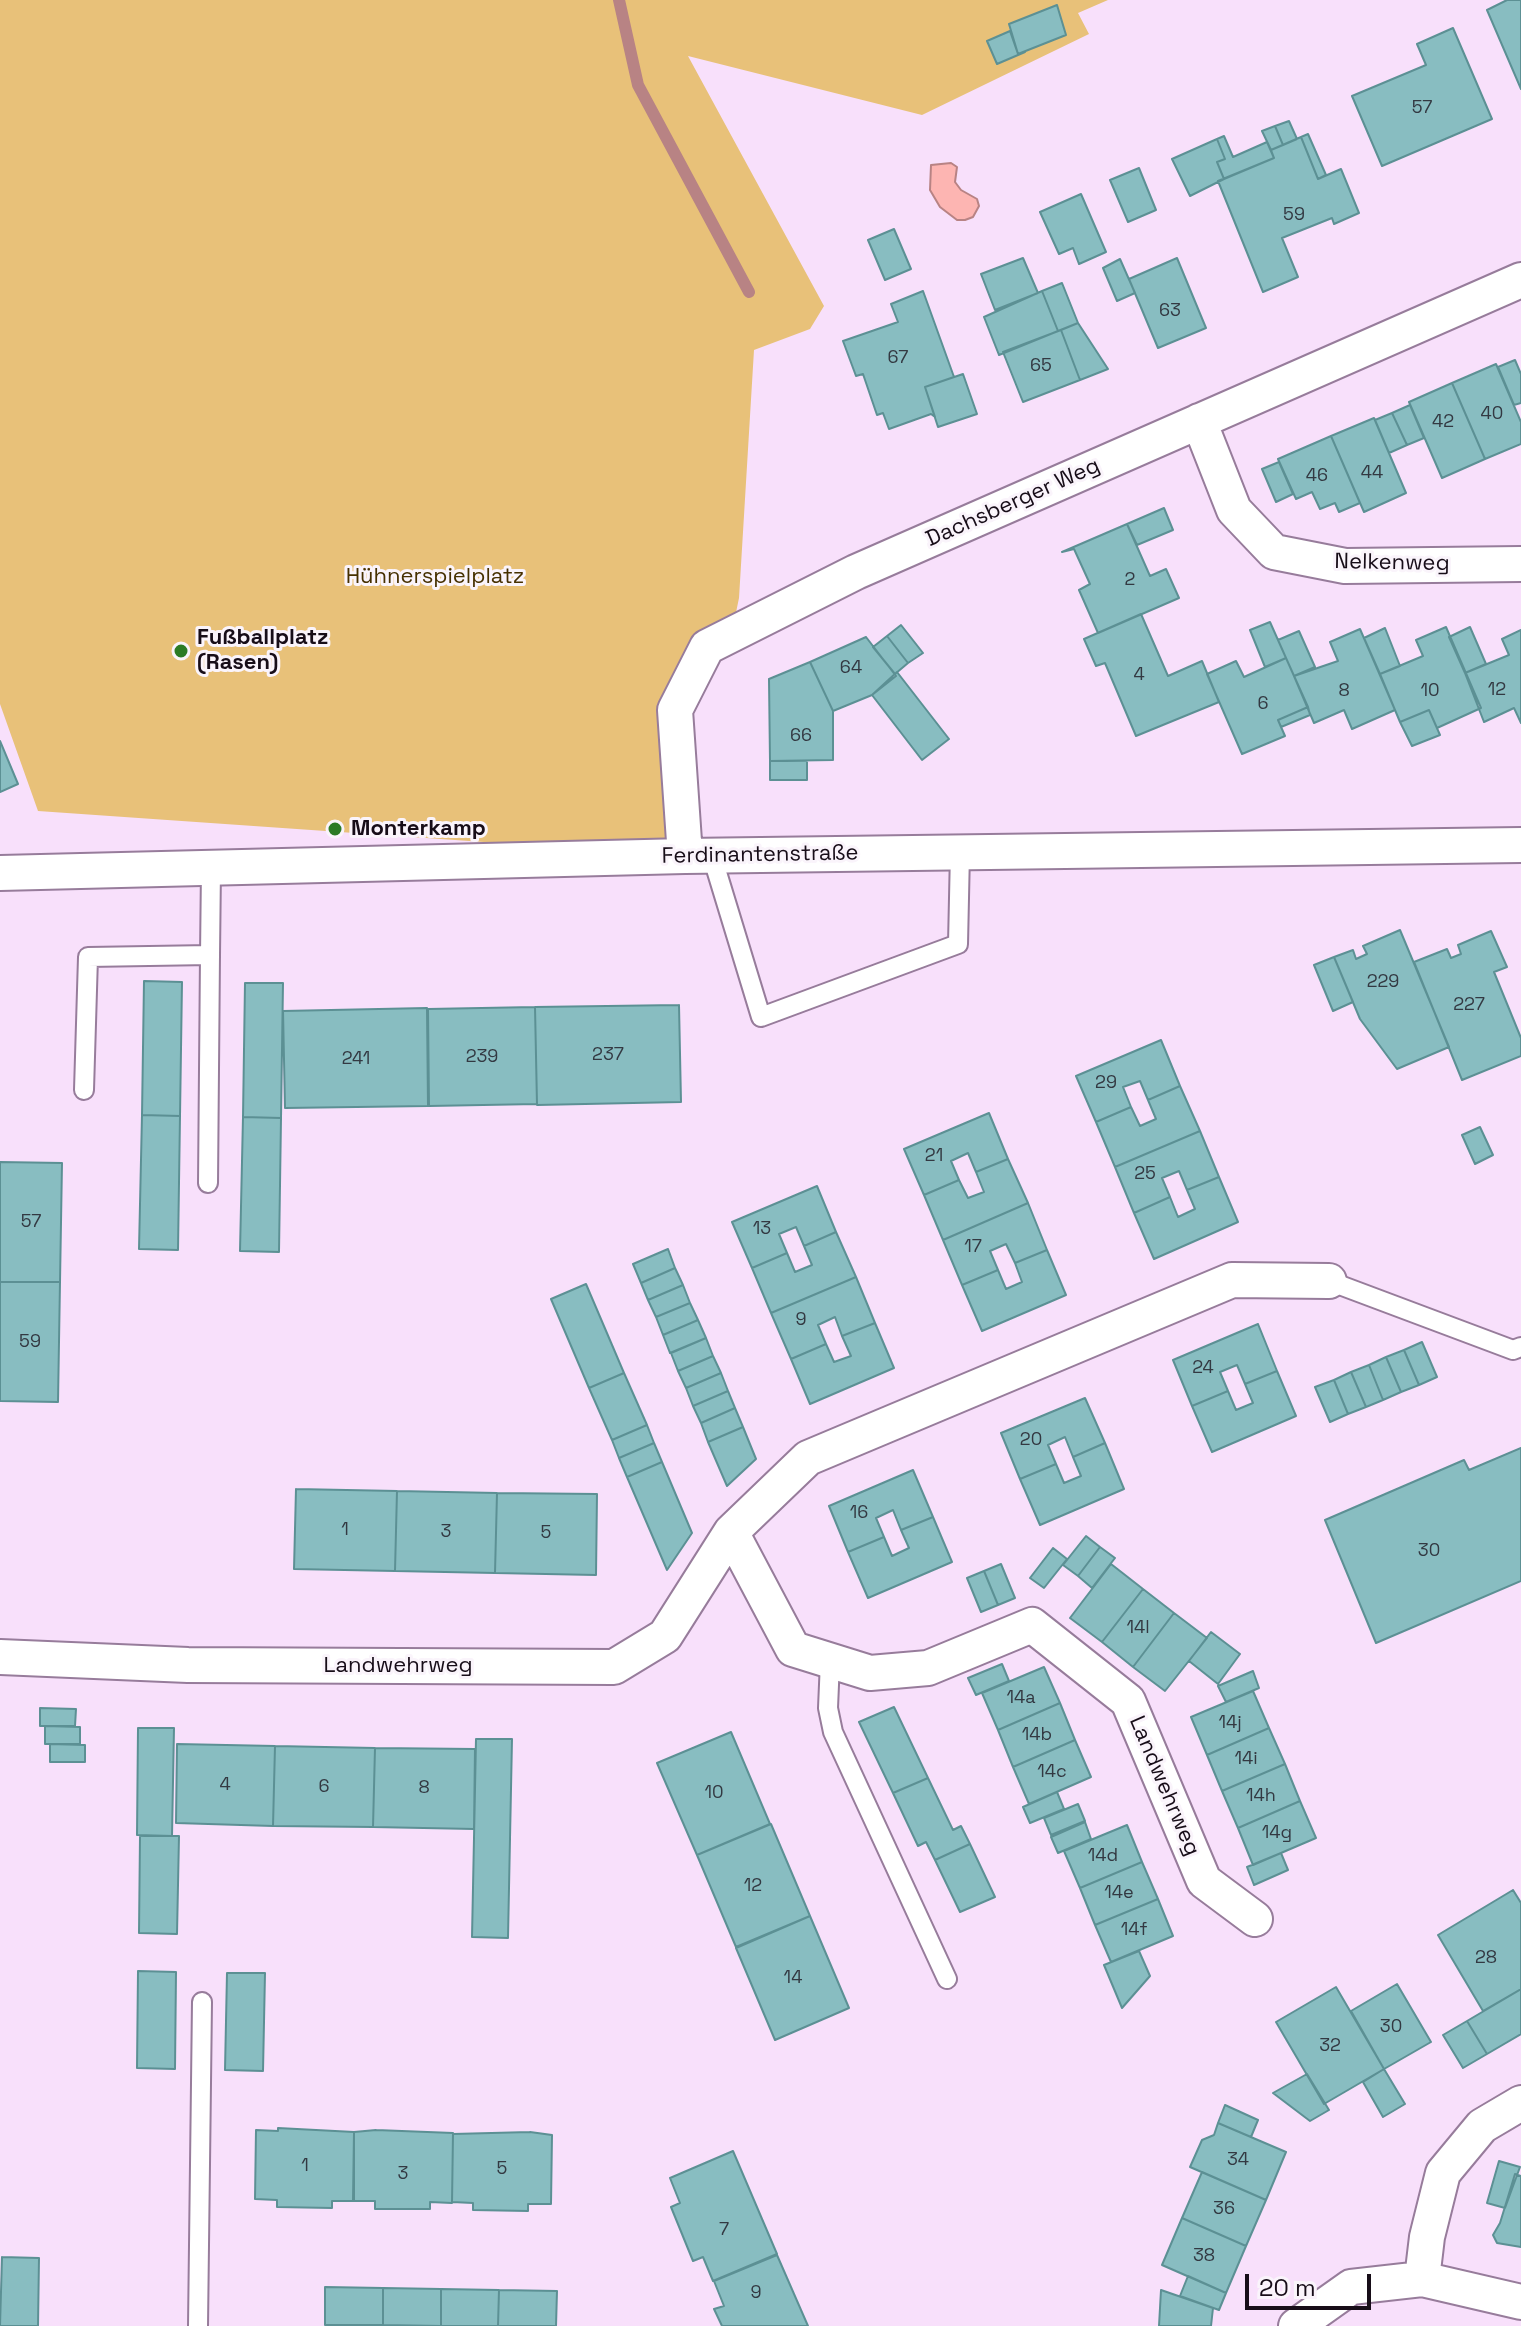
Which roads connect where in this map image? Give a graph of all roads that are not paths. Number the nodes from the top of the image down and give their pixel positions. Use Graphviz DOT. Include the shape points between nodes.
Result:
graph roads {
  1 [pos="1521,280"];
  2 [pos="1199,421"];
  3 [pos="1521,564"];
  4 [pos="1521,845"];
  5 [pos="960,852"];
  6 [pos="698,856"];
  7 [pos="211,868"];
  8 [pos="0,873"];
  9 [pos="210,955"];
  10 [pos="84,1090"];
  11 [pos="208,1183"];
  12 [pos="1329,1281"];
  13 [pos="1521,1347"];
  14 [pos="731,1532"];
  15 [pos="0,1657"];
  16 [pos="830,1661"];
  17 [pos="1255,1919"];
  18 [pos="947,1979"];
  19 [pos="202,2002"];
  20 [pos="1521,2103"];
  21 [pos="1422,2279"];
  22 [pos="1521,2302"];
  23 [pos="198,2326"];
  24 [pos="1296,2326"];
  1 -- 2 [label="street, Dachsberger Weg"];
  2 -- 3 [label="street, Nelkenweg" via="1234,510 1274,552 1345,566"];
  2 -- 6 [label="street, Dachsberger Weg" via="856,572 707,647 675,710"];
  4 -- 5 [label="street, Ferdinantenstraße"];
  5 -- 6 [label="street, Ferdinantenstraße"];
  5 -- 6 [label="lane" via="958,944 761,1017"];
  6 -- 7 [label="street, Ferdinantenstraße"];
  7 -- 8 [label="street, Ferdinantenstraße"];
  7 -- 9 [label="lane"];
  9 -- 10 [label="lane" via="88,957"];
  9 -- 11 [label="lane"];
  12 -- 13 [label="lane" via="1513,1350"];
  12 -- 14 [label="street, Landwehrweg" via="1232,1280 881,1427 808,1458"];
  14 -- 15 [label="street, Landwehrweg" via="665,1636 614,1667 188,1665"];
  14 -- 16 [label="street, Landwehrweg" via="793,1649"];
  16 -- 17 [label="street, Landwehrweg" via="870,1673 928,1668 1032,1625 1128,1701 1204,1881"];
  16 -- 18 [label="lane" via="833,1732"];
  19 -- 23 [label="lane"];
  20 -- 21 [label="street" via="1482,2126 1443,2173"];
  21 -- 22 [label="street"];
  21 -- 24 [label="street" via="1351,2287"];
}
